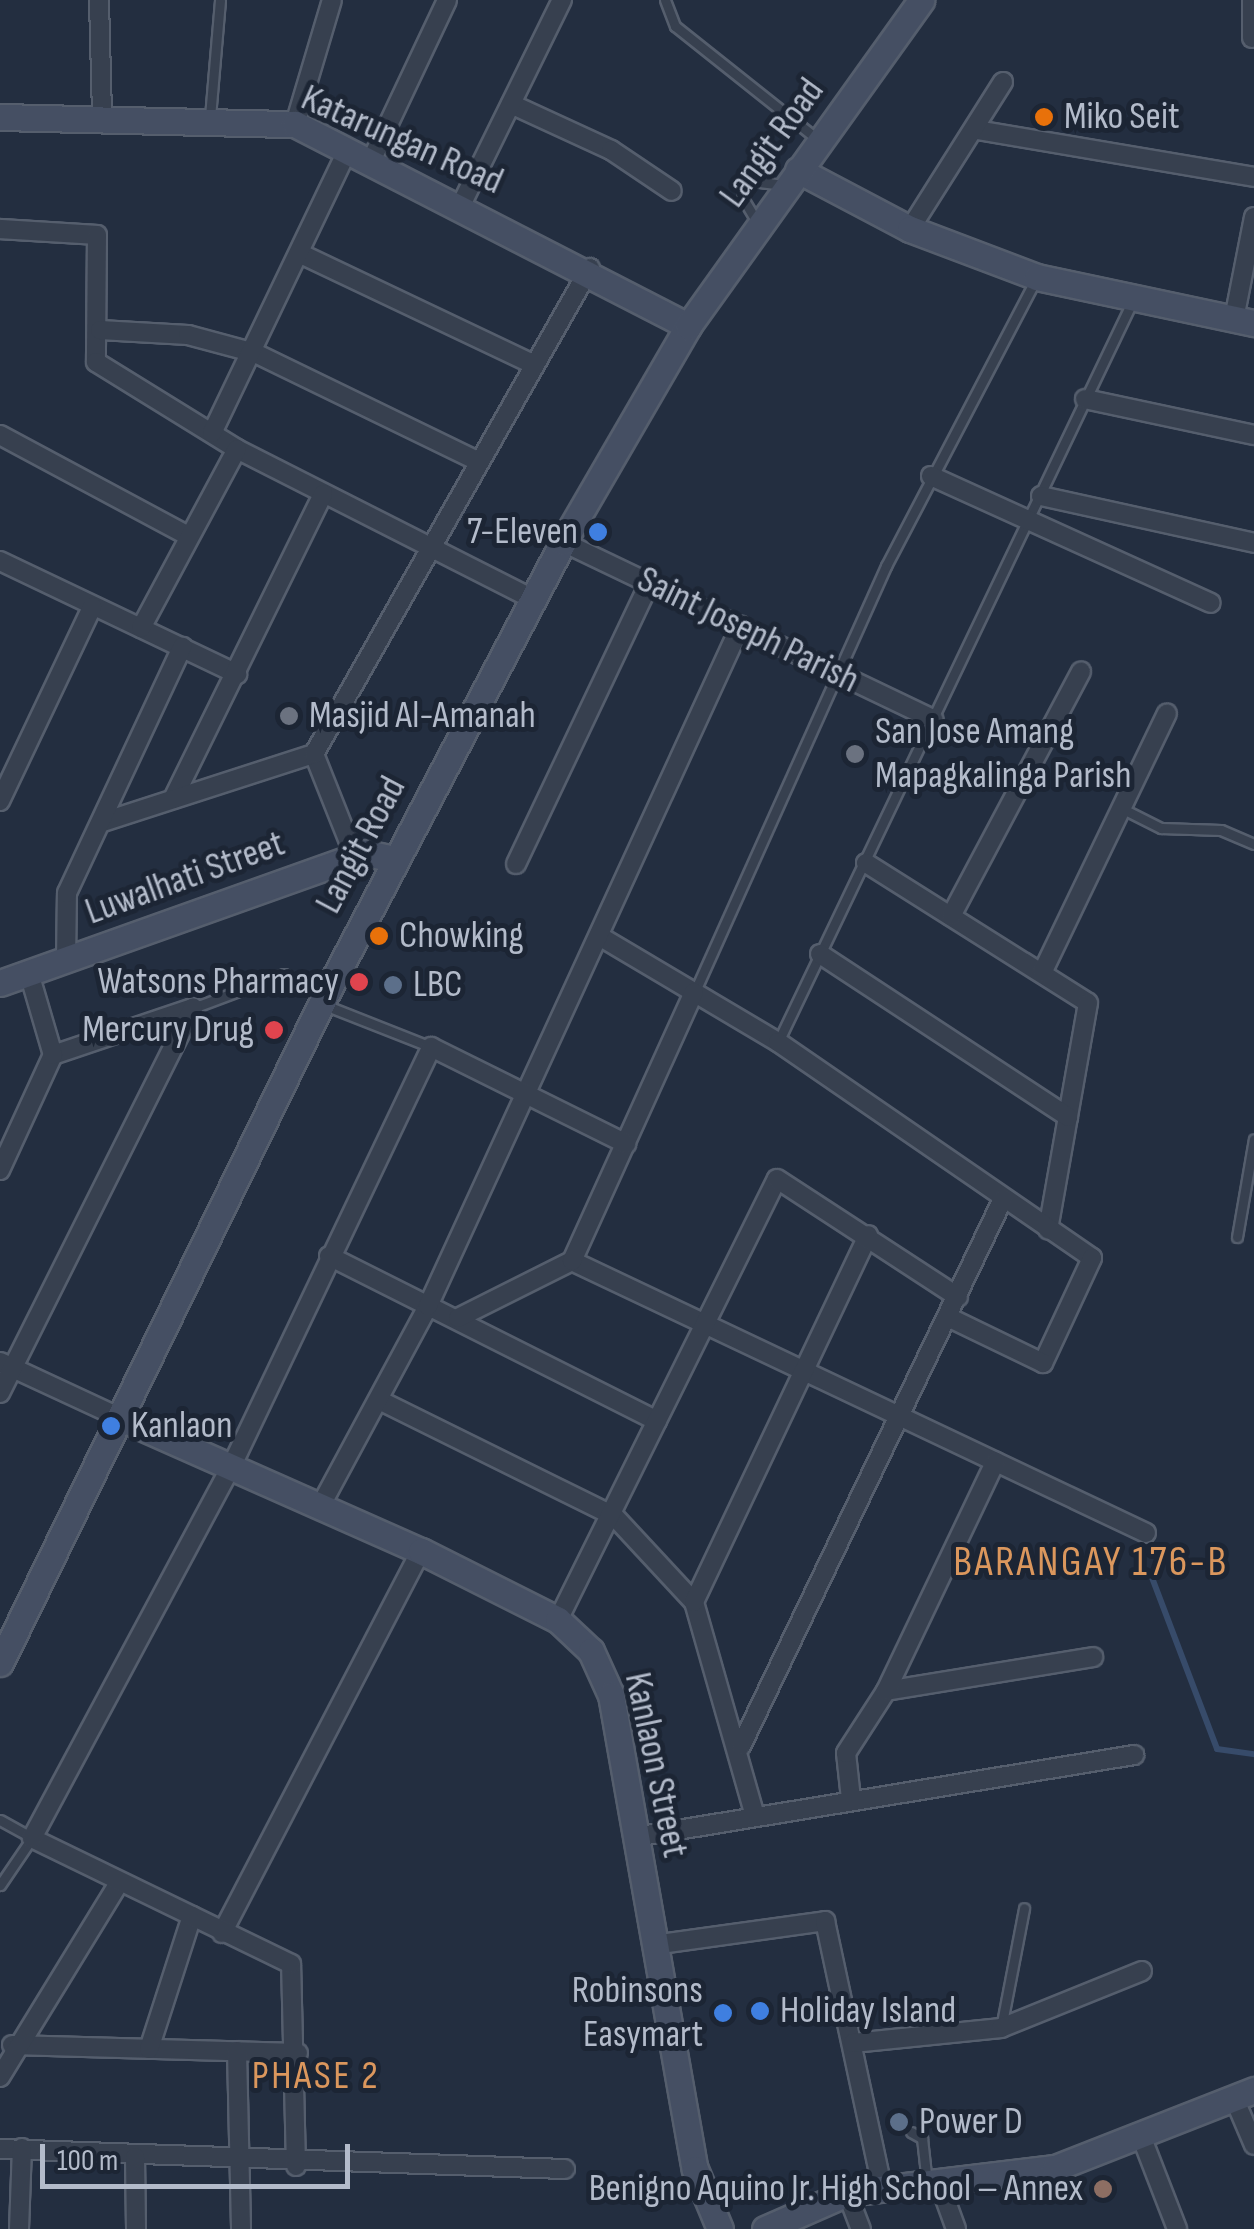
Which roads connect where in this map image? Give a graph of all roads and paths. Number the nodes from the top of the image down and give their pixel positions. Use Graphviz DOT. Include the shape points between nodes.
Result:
graph roads {
  1 [pos="99,0"];
  2 [pos="220,0"];
  3 [pos="332,0"];
  4 [pos="447,0"];
  5 [pos="562,0"];
  6 [pos="665,0"];
  7 [pos="1252,0"];
  8 [pos="912,3"];
  9 [pos="1252,38"];
  10 [pos="1003,82"];
  11 [pos="511,104"];
  12 [pos="102,116"];
  13 [pos="0,117"];
  14 [pos="210,120"];
  15 [pos="295,124"];
  16 [pos="977,130"];
  17 [pos="819,140"];
  18 [pos="360,155"];
  19 [pos="1254,177"];
  20 [pos="792,178"];
  21 [pos="751,182"];
  22 [pos="672,191"];
  23 [pos="742,197"];
  24 [pos="461,205"];
  25 [pos="1254,217"];
  26 [pos="759,225"];
  27 [pos="0,229"];
  28 [pos="910,229"];
  29 [pos="302,254"];
  30 [pos="590,268"];
  31 [pos="1037,277"];
  32 [pos="1134,298"];
  33 [pos="1244,321"];
  34 [pos="688,326"];
  35 [pos="100,330"];
  36 [pos="255,353"];
  37 [pos="531,363"];
  38 [pos="1086,399"];
  39 [pos="212,432"];
  40 [pos="1254,434"];
  41 [pos="0,435"];
  42 [pos="237,448"];
  43 [pos="475,460"];
  44 [pos="931,476"];
  45 [pos="323,494"];
  46 [pos="1041,496"];
  47 [pos="1031,522"];
  48 [pos="188,536"];
  49 [pos="428,541"];
  50 [pos="562,542"];
  51 [pos="1254,543"];
  52 [pos="0,561"];
  53 [pos="650,582"];
  54 [pos="532,598"];
  55 [pos="1212,603"];
  56 [pos="92,608"];
  57 [pos="740,624"];
  58 [pos="141,628"];
  59 [pos="182,647"];
  60 [pos="1082,671"];
  61 [pos="836,672"];
  62 [pos="237,674"];
  63 [pos="1167,713"];
  64 [pos="934,720"];
  65 [pos="314,754"];
  66 [pos="172,799"];
  67 [pos="0,801"];
  68 [pos="1121,808"];
  69 [pos="103,822"];
  70 [pos="1254,844"];
  71 [pos="355,857"];
  72 [pos="395,859"];
  73 [pos="866,863"];
  74 [pos="516,864"];
  75 [pos="952,916"];
  76 [pos="601,937"];
  77 [pos="820,954"];
  78 [pos="66,961"];
  79 [pos="29,973"];
  80 [pos="1042,973"];
  81 [pos="0,983"];
  82 [pos="694,992"];
  83 [pos="324,999"];
  84 [pos="193,1008"];
  85 [pos="778,1042"];
  86 [pos="431,1047"];
  87 [pos="54,1055"];
  88 [pos="522,1090"];
  89 [pos="1068,1117"];
  90 [pos="1254,1139"];
  91 [pos="626,1144"];
  92 [pos="0,1170"];
  93 [pos="1003,1199"];
  94 [pos="1048,1229"];
  95 [pos="868,1235"];
  96 [pos="1237,1237"];
  97 [pos="329,1256"];
  98 [pos="572,1261"];
  99 [pos="958,1296"];
  100 [pos="428,1306"];
  101 [pos="948,1317"];
  102 [pos="458,1318"];
  103 [pos="709,1326"];
  104 [pos="7,1365"];
  105 [pos="803,1371"];
  106 [pos="0,1393"];
  107 [pos="381,1401"];
  108 [pos="901,1417"];
  109 [pos="125,1420"];
  110 [pos="658,1420"];
  111 [pos="994,1462"];
  112 [pos="233,1463"];
  113 [pos="322,1505"];
  114 [pos="614,1516"];
  115 [pos="1146,1534"];
  116 [pos="421,1551"];
  117 [pos="694,1602"];
  118 [pos="558,1620"];
  119 [pos="1094,1658"];
  120 [pos="0,1663"];
  121 [pos="886,1691"];
  122 [pos="741,1746"];
  123 [pos="1134,1755"];
  124 [pos="851,1799"];
  125 [pos="755,1816"];
  126 [pos="0,1820"];
  127 [pos="636,1837"];
  128 [pos="32,1838"];
  129 [pos="119,1884"];
  130 [pos="0,1886"];
  131 [pos="1024,1908"];
  132 [pos="192,1916"];
  133 [pos="222,1932"];
  134 [pos="653,1945"];
  135 [pos="1142,1971"];
  136 [pos="1001,2028"];
  137 [pos="853,2043"];
  138 [pos="12,2045"];
  139 [pos="149,2048"];
  140 [pos="237,2052"];
  141 [pos="298,2053"];
  142 [pos="0,2077"];
  143 [pos="1244,2094"];
  144 [pos="911,2132"];
  145 [pos="1141,2136"];
  146 [pos="1254,2145"];
  147 [pos="22,2148"];
  148 [pos="0,2150"];
  149 [pos="135,2157"];
  150 [pos="236,2163"];
  151 [pos="296,2166"];
  152 [pos="565,2169"];
  153 [pos="934,2185"];
  154 [pos="882,2188"];
  155 [pos="848,2192"];
  156 [pos="20,2229"];
  157 [pos="136,2229"];
  158 [pos="241,2229"];
  159 [pos="720,2229"];
  160 [pos="765,2229"];
  161 [pos="861,2229"];
  162 [pos="956,2229"];
  163 [pos="1177,2229"];
  1 -- 12 [label="street"];
  2 -- 14 [label="lane"];
  3 -- 15 [label="street"];
  4 -- 18 [label="street"];
  5 -- 11 [label="street"];
  6 -- 17 [label="lane" via="675,26"];
  7 -- 9 [label="street"];
  8 -- 17 [label="street, Langit Road"];
  10 -- 16 [label="street"];
  11 -- 22 [label="street" via="611,150"];
  11 -- 24 [label="street"];
  12 -- 13 [label="street, Katarungan Road"];
  12 -- 14 [label="street, Katarungan Road"];
  14 -- 15 [label="street, Katarungan Road"];
  15 -- 18 [label="street, Katarungan Road"];
  16 -- 19 [label="street"];
  16 -- 28 [label="street"];
  17 -- 20 [label="street, Langit Road"];
  18 -- 24 [label="street, Katarungan Road"];
  18 -- 29 [label="street"];
  20 -- 21 [label="lane" via="758,175"];
  20 -- 26 [label="street, Langit Road"];
  20 -- 28 [label="street"];
  23 -- 26 [label="lane"];
  24 -- 30 [label="street, Katarungan Road"];
  25 -- 33 [label="street"];
  26 -- 34 [label="street, Langit Road"];
  27 -- 35 [label="street" via="98,235"];
  28 -- 31 [label="street"];
  29 -- 36 [label="street"];
  29 -- 37 [label="street"];
  30 -- 34 [label="street, Katarungan Road"];
  30 -- 37 [label="street"];
  31 -- 32 [label="street"];
  31 -- 44 [label="lane"];
  32 -- 33 [label="street"];
  32 -- 38 [label="lane"];
  34 -- 50 [label="street, Langit Road"];
  35 -- 36 [label="street" via="188,336"];
  35 -- 39 [label="street" via="96,362"];
  36 -- 39 [label="street"];
  36 -- 43 [label="street"];
  37 -- 43 [label="street"];
  38 -- 40 [label="street"];
  38 -- 46 [label="lane"];
  39 -- 42 [label="street"];
  41 -- 48 [label="street"];
  42 -- 45 [label="street"];
  42 -- 48 [label="street"];
  43 -- 49 [label="street"];
  44 -- 47 [label="street"];
  44 -- 61 [label="lane"];
  45 -- 49 [label="street"];
  45 -- 62 [label="street"];
  46 -- 47 [label="lane"];
  46 -- 51 [label="street"];
  47 -- 55 [label="street"];
  47 -- 64 [label="lane"];
  48 -- 58 [label="street"];
  49 -- 54 [label="street"];
  49 -- 65 [label="street"];
  50 -- 53 [label="street, Saint Joseph Parish"];
  50 -- 54 [label="street, Langit Road"];
  52 -- 56 [label="street"];
  53 -- 57 [label="street, Saint Joseph Parish"];
  53 -- 74 [label="street"];
  54 -- 72 [label="street, Langit Road"];
  56 -- 58 [label="street"];
  56 -- 67 [label="street"];
  57 -- 61 [label="street, Saint Joseph Parish"];
  57 -- 76 [label="street"];
  58 -- 59 [label="street"];
  59 -- 62 [label="street"];
  59 -- 69 [label="street"];
  60 -- 75 [label="street"];
  61 -- 64 [label="street, Saint Joseph Parish"];
  61 -- 82 [label="lane"];
  62 -- 66 [label="street"];
  63 -- 68 [label="street"];
  64 -- 73 [label="lane"];
  65 -- 66 [label="street"];
  65 -- 71 [label="street"];
  66 -- 69 [label="street"];
  68 -- 70 [label="lane" via="1161,828 1222,830"];
  68 -- 80 [label="street"];
  69 -- 78 [label="street" via="64,904"];
  71 -- 72 [label="street, Luwalhati Street"];
  71 -- 78 [label="street, Luwalhati Street"];
  72 -- 83 [label="street, Langit Road"];
  73 -- 75 [label="street"];
  73 -- 77 [label="lane"];
  75 -- 80 [label="street"];
  76 -- 82 [label="street"];
  76 -- 88 [label="street"];
  77 -- 85 [label="lane"];
  77 -- 89 [label="street"];
  78 -- 79 [label="street, Luwalhati Street"];
  79 -- 81 [label="street, Luwalhati Street"];
  79 -- 87 [label="street"];
  80 -- 89 [label="street" via="1088,1003"];
  82 -- 85 [label="street"];
  82 -- 91 [label="street"];
  83 -- 84 [label="lane" via="284,974"];
  83 -- 86 [label="lane"];
  83 -- 109 [label="street, Langit Road"];
  84 -- 87 [label="street"];
  84 -- 104 [label="street"];
  85 -- 93 [label="street"];
  86 -- 88 [label="street"];
  86 -- 97 [label="street"];
  87 -- 92 [label="street"];
  88 -- 91 [label="street"];
  88 -- 100 [label="street"];
  89 -- 94 [label="street"];
  90 -- 96 [label="lane"];
  91 -- 98 [label="street"];
  93 -- 94 [label="street"];
  93 -- 99 [label="street"];
  94 -- 101 [label="street" via="1092,1258 1042,1363"];
  95 -- 99 [label="street"];
  95 -- 103 [label="street" via="777,1178"];
  95 -- 105 [label="street"];
  97 -- 100 [label="street"];
  97 -- 112 [label="street"];
  98 -- 102 [label="street"];
  98 -- 103 [label="street"];
  99 -- 101 [label="street"];
  100 -- 102 [label="street"];
  100 -- 107 [label="street"];
  101 -- 108 [label="street"];
  102 -- 110 [label="street"];
  103 -- 105 [label="street"];
  103 -- 110 [label="street"];
  104 -- 106 [label="street"];
  104 -- 109 [label="street"];
  105 -- 108 [label="street"];
  105 -- 117 [label="street"];
  107 -- 113 [label="street"];
  107 -- 114 [label="street"];
  108 -- 111 [label="street"];
  108 -- 122 [label="street"];
  109 -- 112 [label="street, Kanlaon Street"];
  109 -- 120 [label="street, Langit Road"];
  110 -- 114 [label="street"];
  111 -- 115 [label="street"];
  111 -- 121 [label="street"];
  112 -- 113 [label="street, Kanlaon Street"];
  112 -- 128 [label="street"];
  113 -- 116 [label="street, Kanlaon Street"];
  114 -- 117 [label="street"];
  114 -- 118 [label="street"];
  116 -- 118 [label="street, Kanlaon Street"];
  116 -- 133 [label="street"];
  117 -- 122 [label="street"];
  118 -- 127 [label="street, Kanlaon Street" via="591,1651 611,1694"];
  119 -- 121 [label="street"];
  121 -- 124 [label="street" via="846,1753"];
  122 -- 125 [label="street"];
  123 -- 124 [label="street"];
  124 -- 125 [label="street"];
  125 -- 127 [label="street"];
  126 -- 128 [label="lane"];
  127 -- 134 [label="street, Kanlaon Street"];
  128 -- 129 [label="street"];
  128 -- 130 [label="lane"];
  129 -- 132 [label="street"];
  129 -- 138 [label="street"];
  131 -- 136 [label="lane"];
  132 -- 133 [label="street"];
  132 -- 139 [label="street"];
  133 -- 141 [label="street" via="294,1969"];
  134 -- 137 [label="street" via="824,1921"];
  134 -- 159 [label="street, Kanlaon Street" via="695,2170"];
  135 -- 136 [label="street"];
  136 -- 137 [label="street"];
  137 -- 154 [label="street" via="881,2136"];
  138 -- 139 [label="street"];
  138 -- 142 [label="street"];
  139 -- 140 [label="street"];
  140 -- 141 [label="street"];
  140 -- 150 [label="street"];
  141 -- 151 [label="street"];
  143 -- 145 [label="street"];
  143 -- 146 [label="street"];
  144 -- 153 [label="lane" via="922,2138"];
  145 -- 153 [label="street" via="1055,2168"];
  145 -- 163 [label="street"];
  147 -- 148 [label="street"];
  147 -- 149 [label="street"];
  147 -- 156 [label="street"];
  149 -- 150 [label="street"];
  149 -- 157 [label="street"];
  150 -- 151 [label="street"];
  150 -- 158 [label="street"];
  151 -- 152 [label="street"];
  153 -- 154 [label="street"];
  153 -- 162 [label="street"];
  154 -- 155 [label="street"];
  155 -- 160 [label="street"];
  155 -- 161 [label="street"];
}
